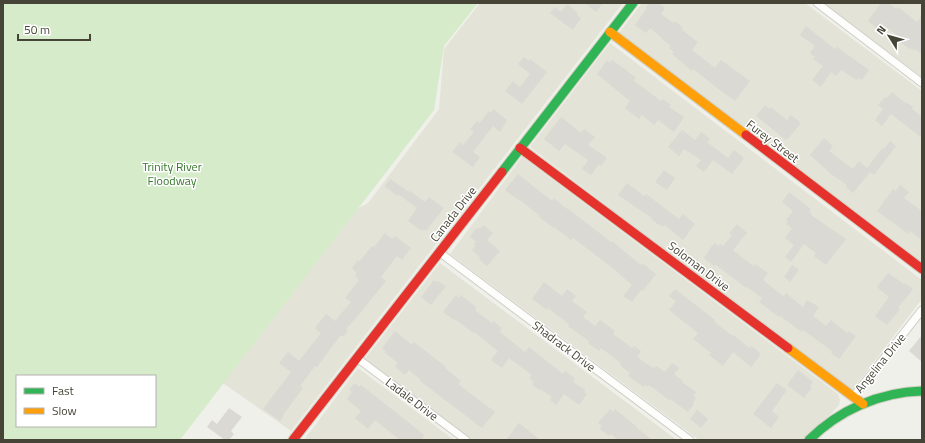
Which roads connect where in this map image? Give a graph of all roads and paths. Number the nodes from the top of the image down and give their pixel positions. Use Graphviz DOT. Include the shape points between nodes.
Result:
graph roads {
  1 [pos="633,3"];
  2 [pos="817,3"];
  3 [pos="610,32"];
  4 [pos="922,83"];
  5 [pos="520,148"];
  6 [pos="439,252"];
  7 [pos="922,269"];
  8 [pos="922,310"];
  9 [pos="357,358"];
  10 [pos="922,391"];
  11 [pos="854,396"];
  12 [pos="863,404"];
  13 [pos="293,440"];
  14 [pos="466,440"];
  15 [pos="690,440"];
  16 [pos="809,440"];
  1 -- 3 [label="street, Canada Drive"];
  2 -- 4 [label="street"];
  3 -- 5 [label="street, Canada Drive"];
  3 -- 7 [label="street, Furey Street"];
  5 -- 6 [label="street, Canada Drive"];
  5 -- 11 [label="street, Soloman Drive"];
  6 -- 9 [label="street, Canada Drive"];
  6 -- 15 [label="street, Shadrack Drive"];
  8 -- 11 [label="street, Angelina Drive"];
  9 -- 13 [label="street, Canada Drive"];
  9 -- 14 [label="street, Ladale Drive"];
  10 -- 12 [label="street" via="886,396"];
  11 -- 12 [label="street, Soloman Drive"];
  12 -- 16 [label="street" via="827,424"];
}
